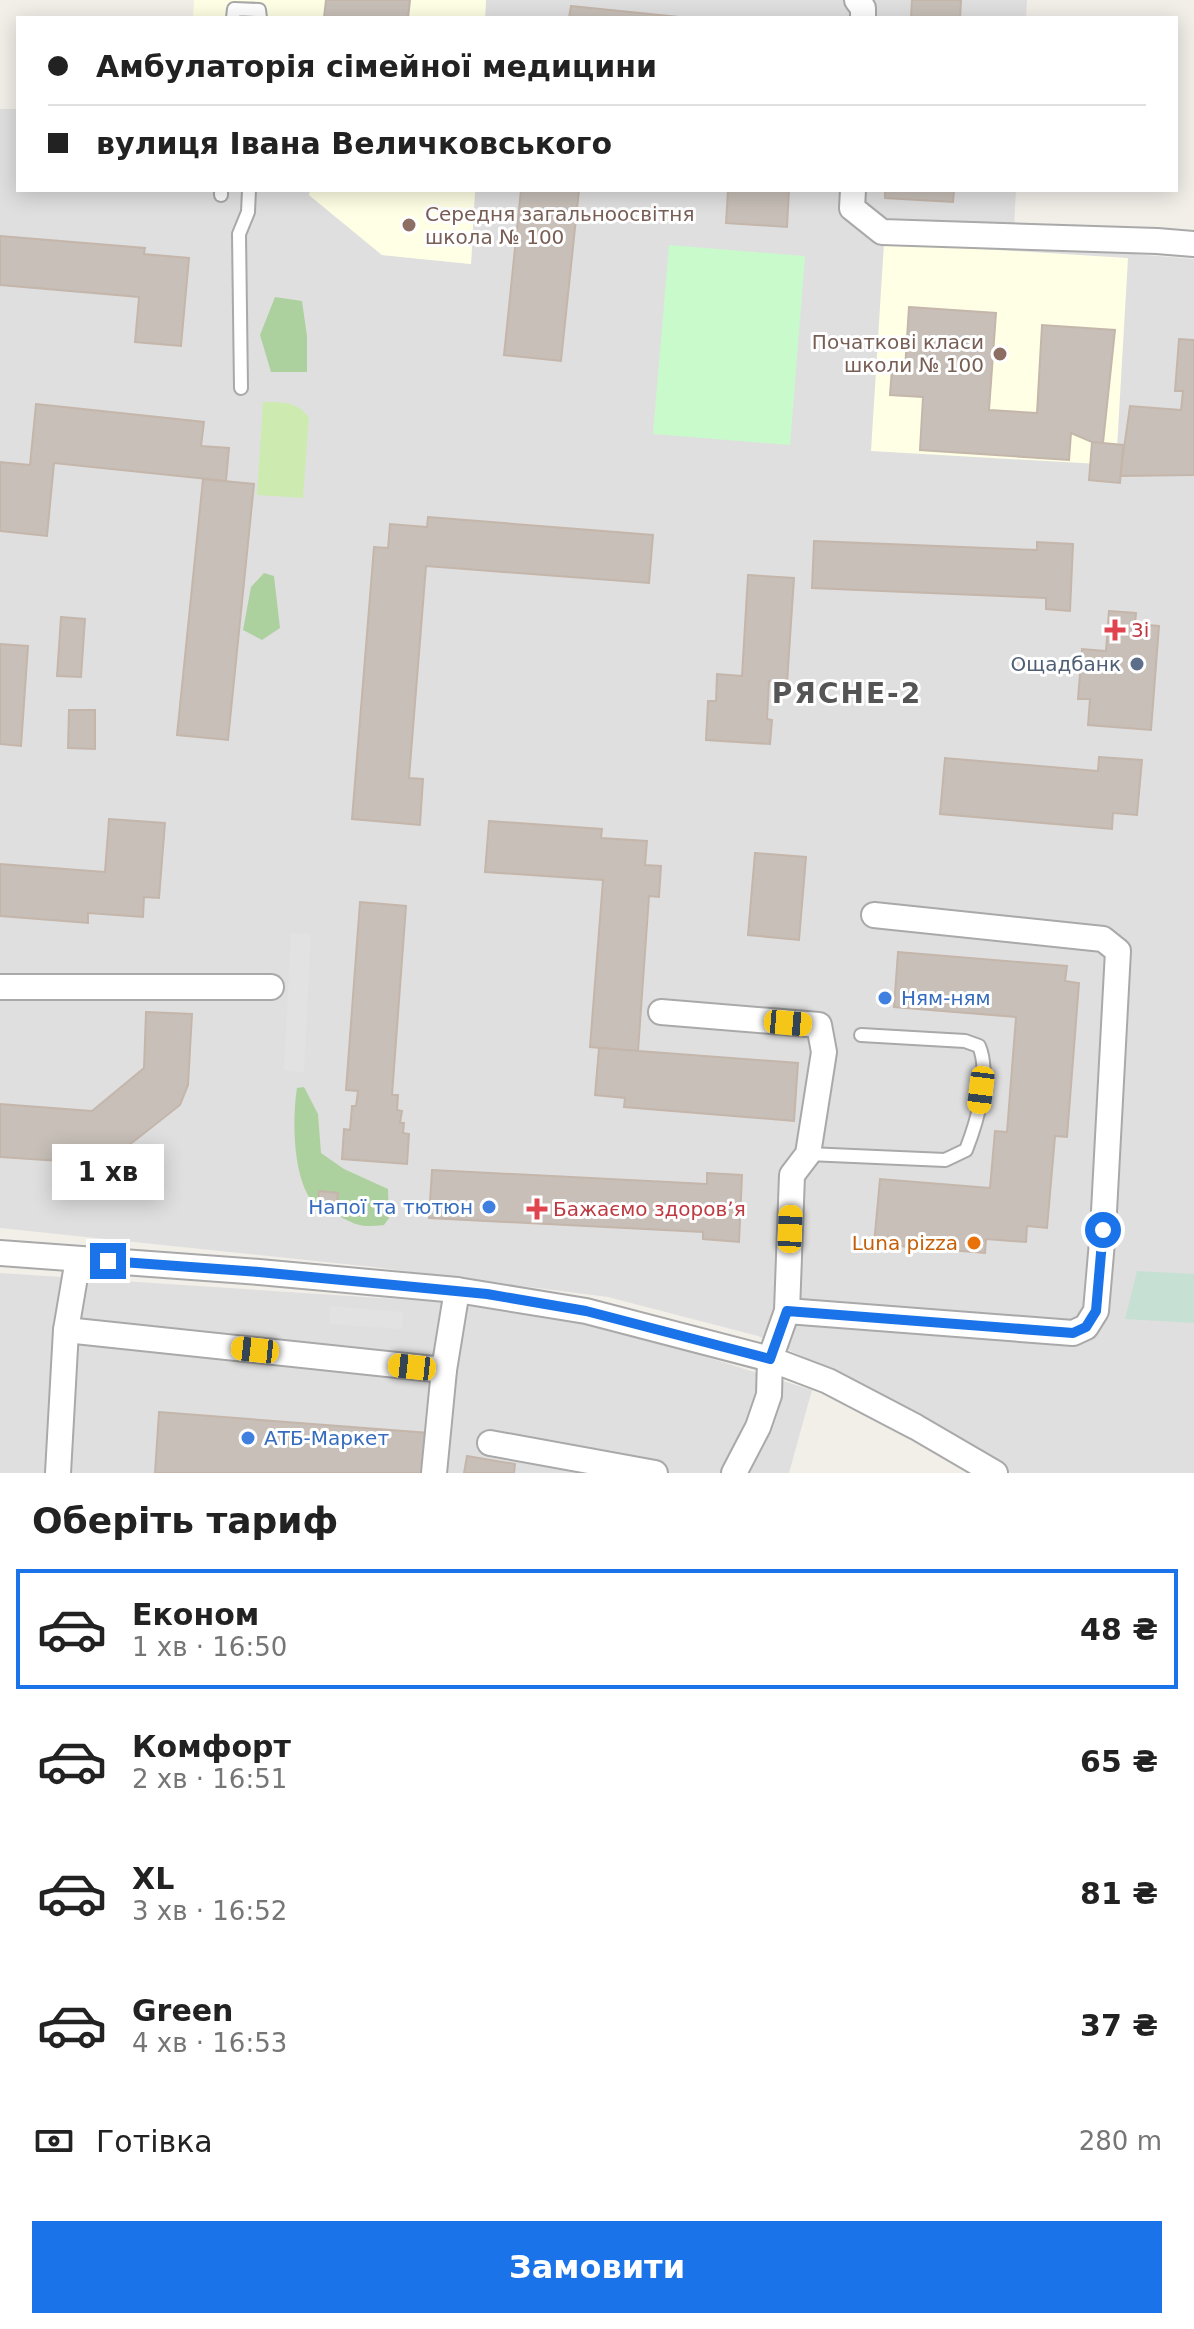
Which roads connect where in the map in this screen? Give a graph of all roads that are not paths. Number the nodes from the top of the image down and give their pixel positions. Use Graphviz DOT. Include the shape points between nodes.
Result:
graph roads {
  1 [pos="233,16"];
  2 [pos="260,16"];
  3 [pos="249,192"];
  4 [pos="853,192"];
  5 [pos="1194,244"];
  6 [pos="241,388"];
  7 [pos="874,915"];
  8 [pos="0,987"];
  9 [pos="271,987"];
  10 [pos="661,1012"];
  11 [pos="861,1035"];
  12 [pos="808,1154"];
  13 [pos="0,1253"];
  14 [pos="78,1259"];
  15 [pos="457,1290"];
  16 [pos="787,1311"];
  17 [pos="66,1330"];
  18 [pos="770,1359"];
  19 [pos="444,1370"];
  20 [pos="490,1443"];
  21 [pos="58,1473"];
  22 [pos="434,1473"];
  23 [pos="655,1473"];
  24 [pos="734,1473"];
  25 [pos="995,1473"];
  1 -- 2 [label="lane" via="237,7 259,10"];
  3 -- 6 [label="lane" via="239,234"];
  4 -- 5 [label="street" via="852,208 882,232"];
  7 -- 16 [label="street" via="1103,939 1118,951 1096,1311 1086,1327 1073,1333"];
  8 -- 9 [label="street"];
  10 -- 12 [label="street" via="819,1025 824,1052"];
  11 -- 12 [label="lane" via="979,1046 985,1059 977,1121 966,1150 945,1160"];
  12 -- 16 [label="street" via="792,1175"];
  13 -- 14 [label="street"];
  14 -- 15 [label="street"];
  14 -- 17 [label="street"];
  15 -- 18 [label="street" via="586,1311"];
  15 -- 19 [label="street"];
  16 -- 18 [label="street"];
  17 -- 19 [label="street"];
  17 -- 21 [label="street"];
  18 -- 24 [label="street" via="769,1395"];
  18 -- 25 [label="street" via="836,1385"];
  19 -- 22 [label="street"];
  20 -- 23 [label="street"];
}
